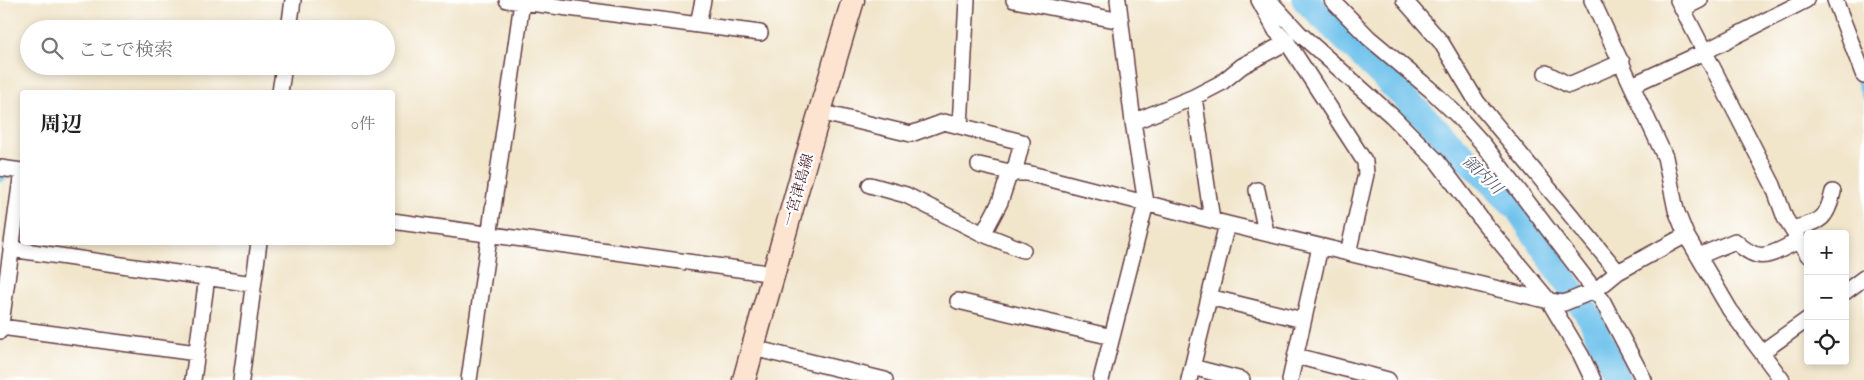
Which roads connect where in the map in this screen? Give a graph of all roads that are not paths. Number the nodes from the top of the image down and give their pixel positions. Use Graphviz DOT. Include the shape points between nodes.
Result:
graph roads {
  1 [pos="293,0"];
  2 [pos="703,0"];
  3 [pos="853,0"];
  4 [pos="967,0"];
  5 [pos="1014,0"];
  6 [pos="1118,0"];
  7 [pos="1259,0"];
  8 [pos="1269,0"];
  9 [pos="1332,0"];
  10 [pos="1404,0"];
  11 [pos="1592,0"];
  12 [pos="1700,0"];
  13 [pos="1806,0"];
  14 [pos="1835,0"];
  15 [pos="515,1"];
  16 [pos="1680,5"];
  17 [pos="602,6"];
  18 [pos="290,20"];
  19 [pos="1121,21"];
  20 [pos="698,24"];
  21 [pos="760,32"];
  22 [pos="1287,42"];
  23 [pos="1704,52"];
  24 [pos="1622,62"];
  25 [pos="1546,73"];
  26 [pos="283,75"];
  27 [pos="1864,76"];
  28 [pos="1632,85"];
  29 [pos="280,90"];
  30 [pos="1194,97"];
  31 [pos="819,112"];
  32 [pos="1133,122"];
  33 [pos="960,126"];
  34 [pos="979,165"];
  35 [pos="0,168"];
  36 [pos="20,171"];
  37 [pos="1014,173"];
  38 [pos="20,185"];
  39 [pos="870,185"];
  40 [pos="1257,190"];
  41 [pos="1833,192"];
  42 [pos="1146,203"];
  43 [pos="1212,220"];
  44 [pos="395,221"];
  45 [pos="1227,224"];
  46 [pos="1266,232"];
  47 [pos="490,234"];
  48 [pos="983,234"];
  49 [pos="1796,235"];
  50 [pos="1686,236"];
  51 [pos="259,245"];
  52 [pos="1320,247"];
  53 [pos="1804,248"];
  54 [pos="11,249"];
  55 [pos="1023,250"];
  56 [pos="1348,253"];
  57 [pos="1699,256"];
  58 [pos="1618,272"];
  59 [pos="774,274"];
  60 [pos="207,277"];
  61 [pos="1864,278"];
  62 [pos="254,284"];
  63 [pos="1849,289"];
  64 [pos="1594,291"];
  65 [pos="1209,297"];
  66 [pos="958,301"];
  67 [pos="1556,302"];
  68 [pos="1303,320"];
  69 [pos="1807,320"];
  70 [pos="0,327"];
  71 [pos="0,331"];
  72 [pos="1112,337"];
  73 [pos="753,348"];
  74 [pos="1762,352"];
  75 [pos="197,353"];
  76 [pos="1296,356"];
  77 [pos="1190,373"];
  78 [pos="193,380"];
  79 [pos="241,380"];
  80 [pos="469,380"];
  81 [pos="744,380"];
  82 [pos="885,380"];
  83 [pos="1102,380"];
  84 [pos="1242,380"];
  85 [pos="1290,380"];
  86 [pos="1388,380"];
  87 [pos="1593,380"];
  88 [pos="1644,380"];
  89 [pos="1782,380"];
  1 -- 18 [label="street"];
  2 -- 20 [label="street"];
  3 -- 31 [label="main road, 一宮津島線"];
  4 -- 33 [label="street"];
  5 -- 19 [label="street"];
  6 -- 19 [label="street"];
  7 -- 22 [label="street" via="1276,31"];
  8 -- 67 [label="street" via="1300,33 1437,160 1484,222"];
  9 -- 64 [label="street" via="1369,38 1457,115"];
  10 -- 58 [label="street" via="1441,42 1477,102"];
  11 -- 24 [label="street"];
  12 -- 16 [label="street"];
  13 -- 23 [label="street"];
  14 -- 27 [label="street"];
  15 -- 17 [label="street"];
  15 -- 47 [label="street"];
  16 -- 23 [label="street"];
  17 -- 20 [label="street"];
  19 -- 32 [label="street"];
  20 -- 21 [label="street"];
  22 -- 30 [label="street"];
  22 -- 56 [label="street" via="1365,162 1366,174"];
  23 -- 28 [label="street"];
  23 -- 49 [label="street"];
  24 -- 25 [label="street" via="1569,85"];
  24 -- 28 [label="street"];
  26 -- 29 [label="street"];
  28 -- 50 [label="street" via="1665,157 1676,210"];
  30 -- 32 [label="street"];
  30 -- 43 [label="street"];
  31 -- 33 [label="street" via="911,134 944,122"];
  31 -- 59 [label="main road, 一宮津島線"];
  32 -- 42 [label="street"];
  33 -- 37 [label="street" via="1022,142"];
  34 -- 37 [label="street"];
  35 -- 36 [label="street"];
  37 -- 42 [label="street" via="1027,173"];
  37 -- 48 [label="street" via="1008,178"];
  38 -- 54 [label="street"];
  39 -- 48 [label="street" via="906,195"];
  40 -- 46 [label="street"];
  41 -- 49 [label="street" via="1829,210"];
  42 -- 43 [label="street"];
  42 -- 72 [label="street"];
  43 -- 45 [label="street"];
  44 -- 47 [label="street"];
  45 -- 46 [label="street"];
  45 -- 65 [label="street"];
  46 -- 52 [label="street"];
  47 -- 59 [label="street"];
  47 -- 80 [label="street"];
  48 -- 55 [label="street"];
  49 -- 53 [label="street"];
  49 -- 57 [label="street" via="1762,257 1748,254 1735,241"];
  50 -- 57 [label="street"];
  50 -- 58 [label="street"];
  51 -- 62 [label="street"];
  52 -- 56 [label="street"];
  52 -- 68 [label="street"];
  54 -- 60 [label="street"];
  54 -- 70 [label="street"];
  56 -- 67 [label="street"];
  57 -- 74 [label="street" via="1730,310"];
  58 -- 64 [label="street"];
  59 -- 73 [label="main road, 一宮津島線"];
  60 -- 62 [label="street"];
  60 -- 75 [label="street"];
  61 -- 63 [label="street"];
  62 -- 79 [label="street"];
  64 -- 67 [label="street"];
  64 -- 88 [label="street" via="1629,348"];
  65 -- 68 [label="street"];
  65 -- 77 [label="street"];
  66 -- 72 [label="street"];
  67 -- 87 [label="street"];
  68 -- 76 [label="street"];
  69 -- 74 [label="street"];
  70 -- 71 [label="street"];
  70 -- 75 [label="street"];
  72 -- 83 [label="street"];
  73 -- 81 [label="main road, 一宮津島線"];
  73 -- 82 [label="street"];
  74 -- 89 [label="street"];
  75 -- 78 [label="street"];
  76 -- 85 [label="street"];
  76 -- 86 [label="street"];
  77 -- 84 [label="street"];
}
